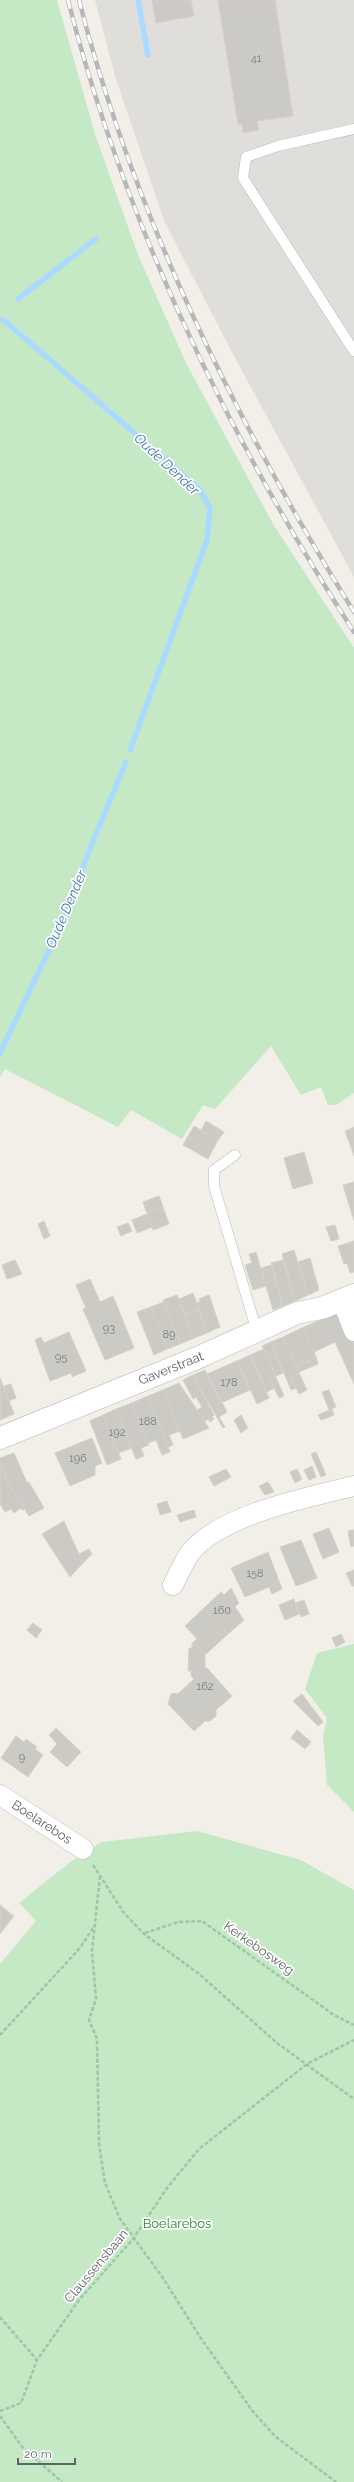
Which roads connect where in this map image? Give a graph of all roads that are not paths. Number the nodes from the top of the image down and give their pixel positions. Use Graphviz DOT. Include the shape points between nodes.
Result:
graph roads {
  1 [pos="354,129"];
  2 [pos="354,351"];
  3 [pos="235,1155"];
  4 [pos="348,1297"];
  5 [pos="354,1331"];
  6 [pos="257,1332"];
  7 [pos="0,1438"];
  8 [pos="354,1486"];
  9 [pos="173,1586"];
  10 [pos="0,1795"];
  11 [pos="84,1849"];
  1 -- 2 [label="lane" via="278,146 246,157 243,178"];
  3 -- 6 [label="lane" via="214,1170 214,1186"];
  4 -- 5 [label="street, Gaverstraat"];
  4 -- 6 [label="street, Gaverstraat" via="322,1308 297,1313"];
  6 -- 7 [label="street, Gaverstraat"];
  8 -- 9 [label="street" via="271,1507 212,1533 190,1553"];
  10 -- 11 [label="street, Boelarebos"];
}
